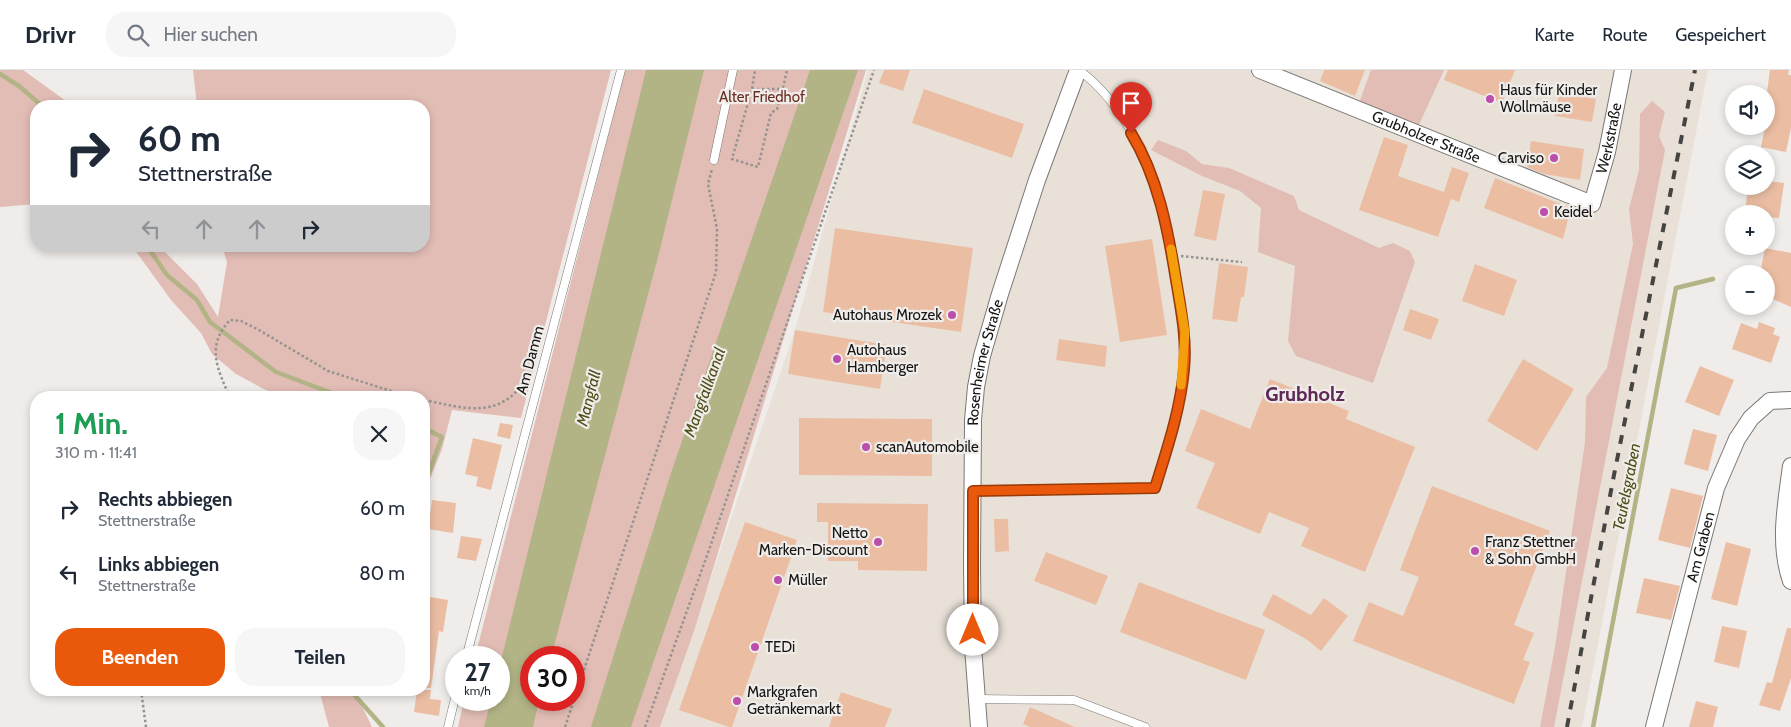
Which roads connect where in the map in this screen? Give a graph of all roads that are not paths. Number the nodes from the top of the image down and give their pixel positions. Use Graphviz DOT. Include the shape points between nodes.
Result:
graph roads {
  1 [pos="621,70"];
  2 [pos="734,70"];
  3 [pos="1078,70"];
  4 [pos="1260,70"];
  5 [pos="1623,70"];
  6 [pos="714,160"];
  7 [pos="1592,204"];
  8 [pos="1791,400"];
  9 [pos="1791,466"];
  10 [pos="973,491"];
  11 [pos="1791,581"];
  12 [pos="469,646"];
  13 [pos="977,699"];
  14 [pos="452,711"];
  15 [pos="448,727"];
  16 [pos="979,727"];
  17 [pos="1145,727"];
  18 [pos="1654,727"];
  1 -- 12 [label="lane, Am Damm"];
  2 -- 6 [label="lane"];
  3 -- 10 [label="street, Rosenheimer Straße" via="1037,180 982,356 973,420"];
  3 -- 10 [label="lane" via="1109,97 1141,149 1166,220 1185,332 1184,370 1175,421 1155,488"];
  4 -- 7 [label="street, Grubholzer Straße"];
  5 -- 7 [label="street, Werkstraße" via="1607,152"];
  8 -- 18 [label="street, Am Graben" via="1770,401 1751,418 1737,439 1716,488"];
  9 -- 11 [label="street" via="1783,532"];
  10 -- 13 [label="street, Rosenheimer Straße" via="973,647"];
  13 -- 16 [label="street, Rosenheimer Straße"];
  13 -- 17 [label="lane" via="1074,700"];
  14 -- 15 [label="lane"];
}
